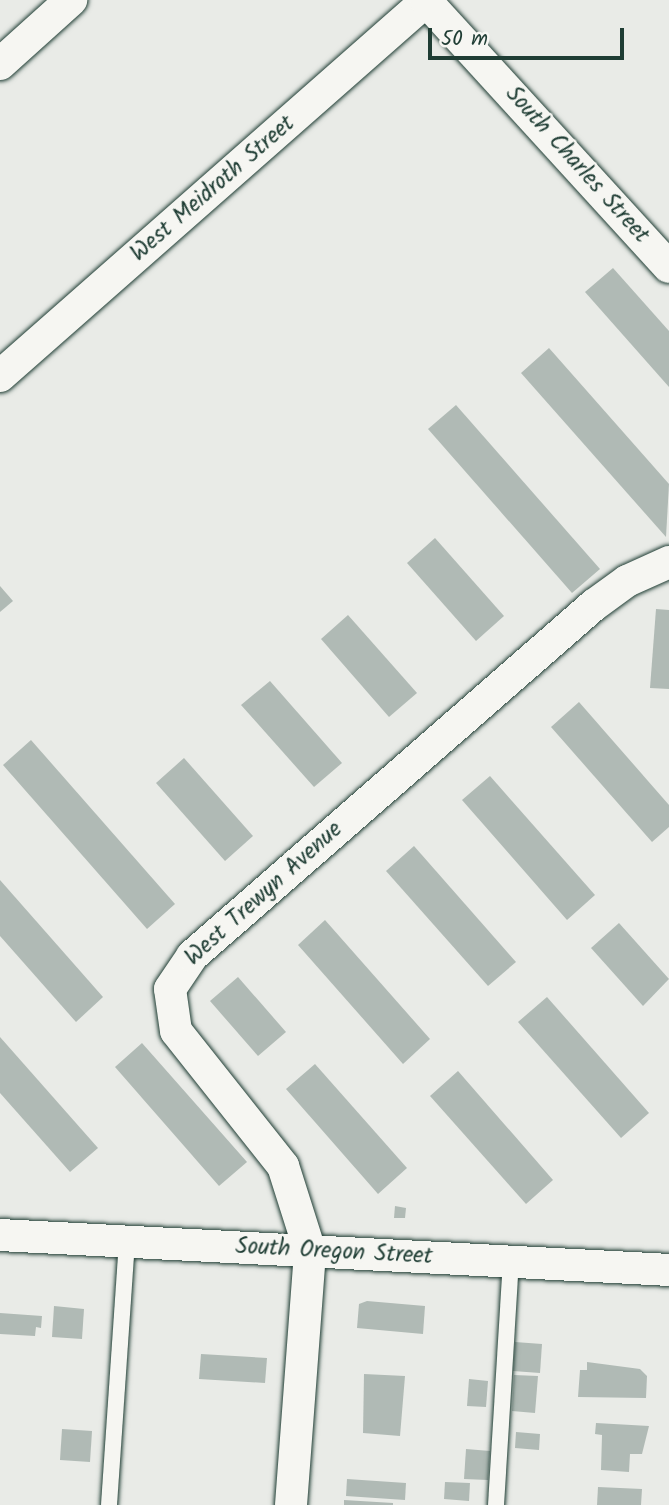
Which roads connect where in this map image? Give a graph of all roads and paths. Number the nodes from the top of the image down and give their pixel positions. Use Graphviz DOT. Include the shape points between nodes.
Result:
graph roads {
  1 [pos="71,0"];
  2 [pos="426,2"];
  3 [pos="0,65"];
  4 [pos="669,267"];
  5 [pos="0,376"];
  6 [pos="669,562"];
  7 [pos="0,1235"];
  8 [pos="127,1243"];
  9 [pos="310,1251"];
  10 [pos="511,1261"];
  11 [pos="669,1270"];
  12 [pos="108,1505"];
  13 [pos="291,1505"];
  14 [pos="496,1505"];
  1 -- 3 [label="street"];
  2 -- 4 [label="street, South Charles Street"];
  2 -- 5 [label="street, West Meidroth Street"];
  6 -- 9 [label="street, West Trewyn Avenue" via="627,581 594,605 178,971 170,989 176,1031 283,1166"];
  7 -- 8 [label="street, South Oregon Street"];
  8 -- 9 [label="street, South Oregon Street"];
  8 -- 12 [label="lane"];
  9 -- 10 [label="street, South Oregon Street"];
  9 -- 13 [label="street, West Trewyn Avenue"];
  10 -- 11 [label="street, South Oregon Street"];
  10 -- 14 [label="lane"];
}
